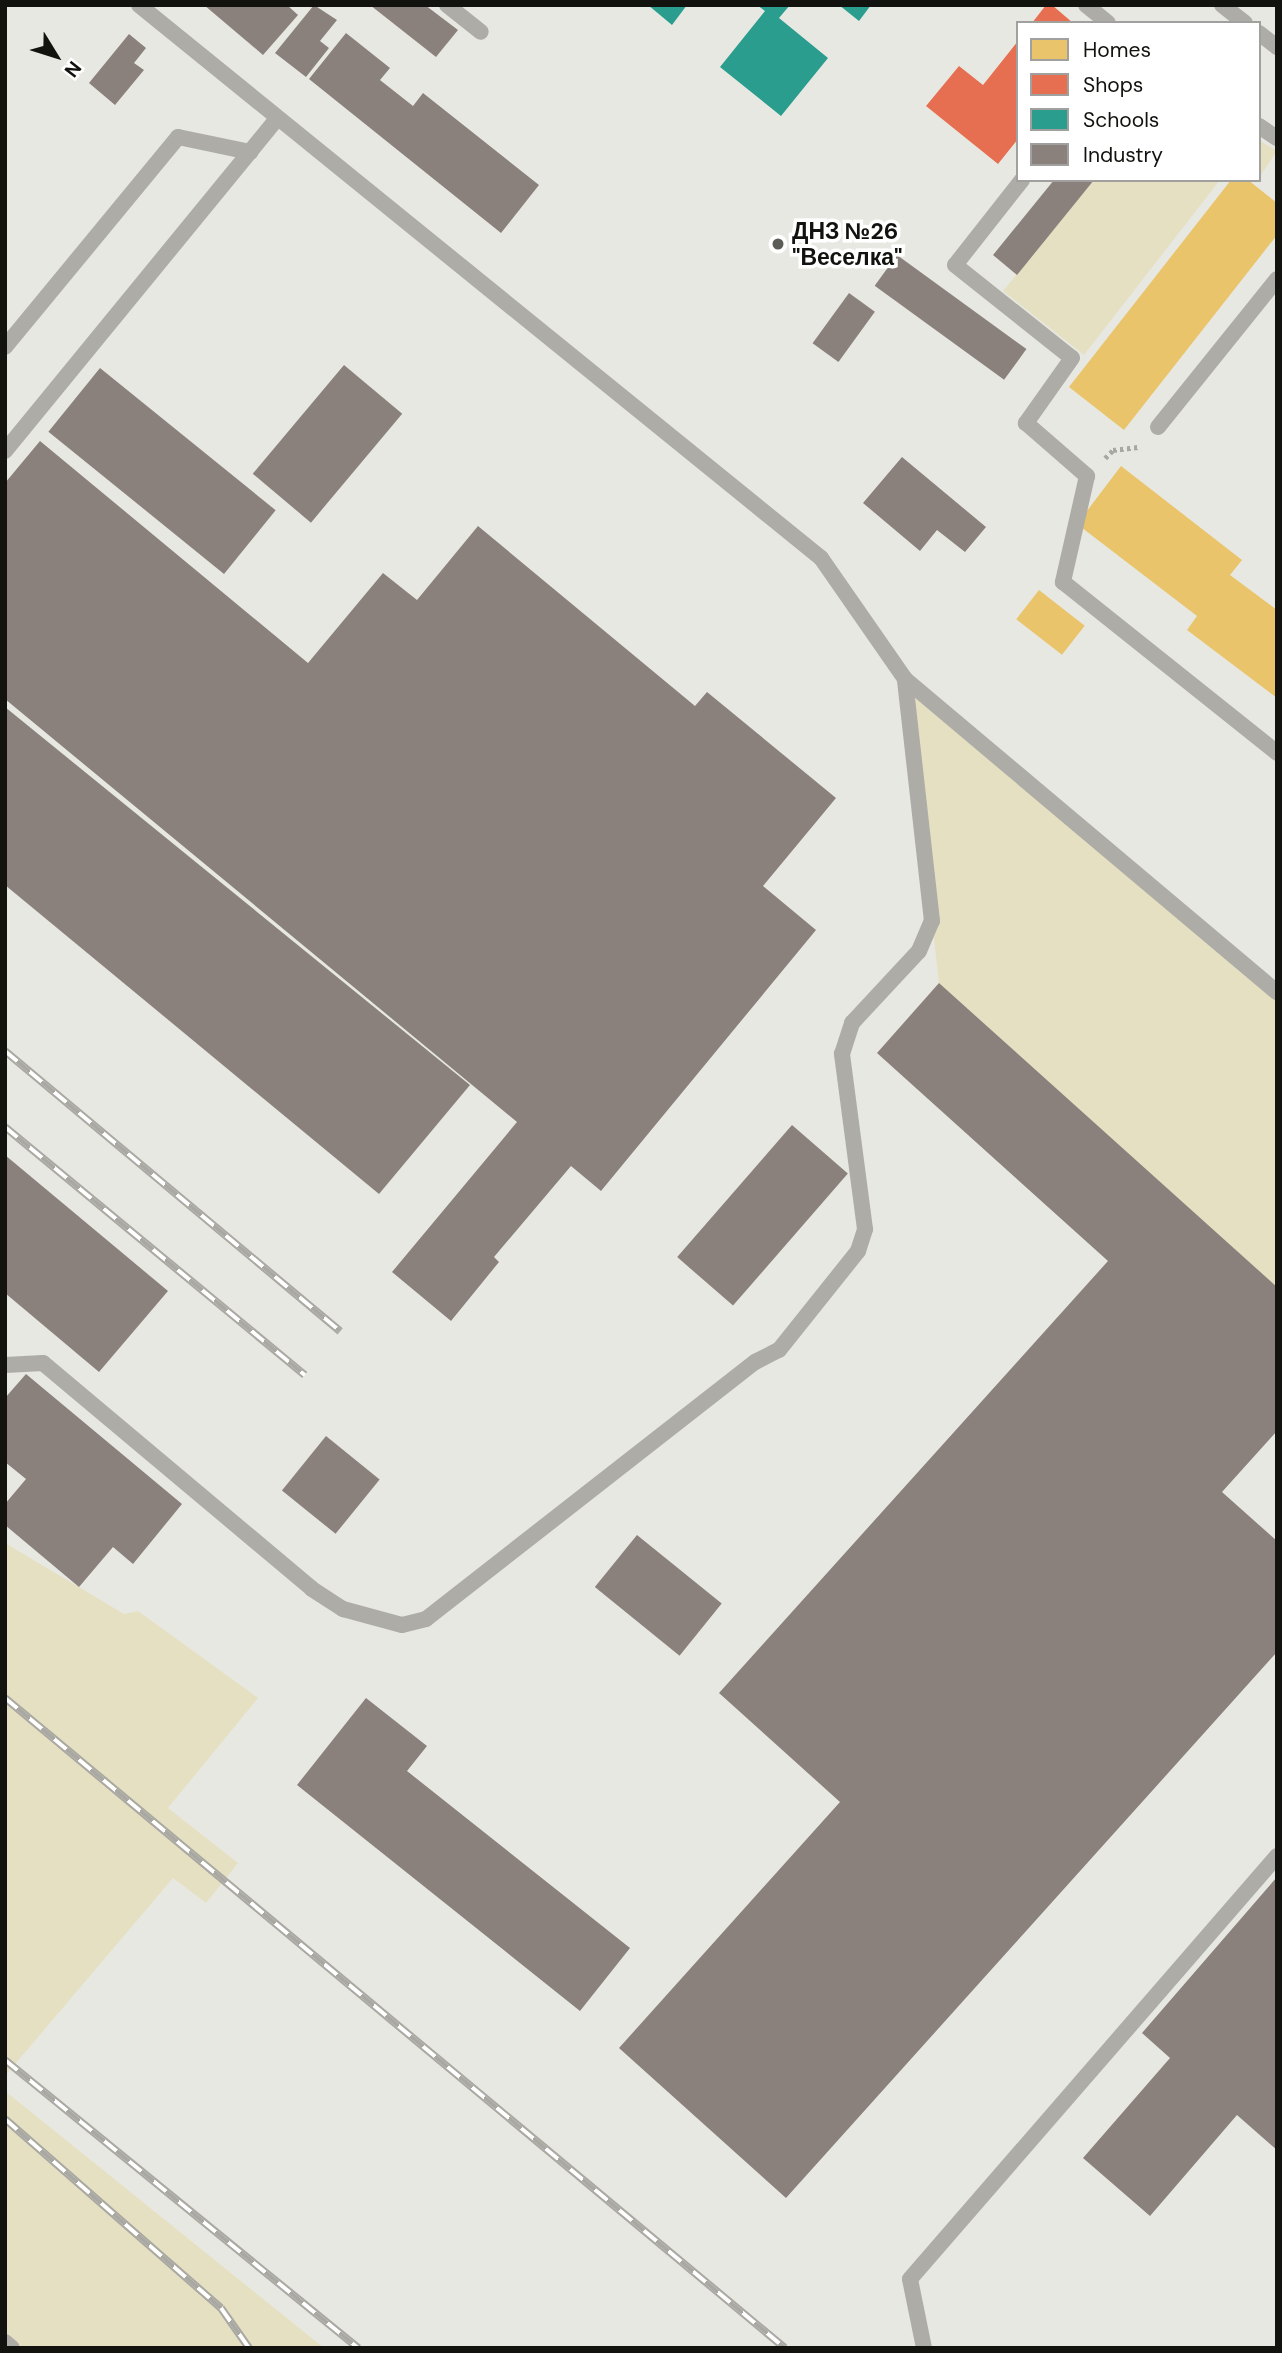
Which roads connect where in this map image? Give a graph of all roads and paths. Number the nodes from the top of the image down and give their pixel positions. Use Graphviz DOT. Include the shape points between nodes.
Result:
graph roads {
  1 [pos="139,5"];
  2 [pos="447,5"];
  3 [pos="1086,5"];
  4 [pos="1222,5"];
  5 [pos="1106,21"];
  6 [pos="1242,21"];
  7 [pos="481,32"];
  8 [pos="1261,35"];
  9 [pos="1277,47"];
  10 [pos="277,119"];
  11 [pos="1261,127"];
  12 [pos="1277,138"];
  13 [pos="250,152"];
  14 [pos="1021,182"];
  15 [pos="1277,279"];
  16 [pos="5,347"];
  17 [pos="1158,427"];
  18 [pos="5,451"];
  19 [pos="1087,477"];
  20 [pos="905,679"];
  21 [pos="1277,753"];
  22 [pos="1277,992"];
  23 [pos="5,1365"];
  24 [pos="1277,1856"];
  25 [pos="5,2342"];
  26 [pos="12,2348"];
  27 [pos="925,2348"];
  1 -- 10 [label="lane"];
  2 -- 7 [label="lane"];
  3 -- 5 [label="lane"];
  4 -- 6 [label="lane"];
  8 -- 9 [label="lane"];
  10 -- 13 [label="lane"];
  10 -- 20 [label="lane" via="821,558"];
  11 -- 12 [label="lane"];
  13 -- 16 [label="lane" via="178,137"];
  13 -- 18 [label="lane"];
  14 -- 19 [label="lane" via="955,265 1072,358 1026,423"];
  15 -- 17 [label="lane"];
  17 -- 19 [label="path" via="1143,447 1113,450"];
  19 -- 21 [label="lane" via="1063,582"];
  20 -- 22 [label="lane"];
  20 -- 23 [label="lane" via="932,921 919,951 852,1023 842,1054 865,1229 858,1251 779,1350 755,1362 426,1619 402,1625 343,1609 312,1589 43,1363"];
  24 -- 27 [label="lane" via="910,2279"];
  25 -- 26 [label="lane"];
}
